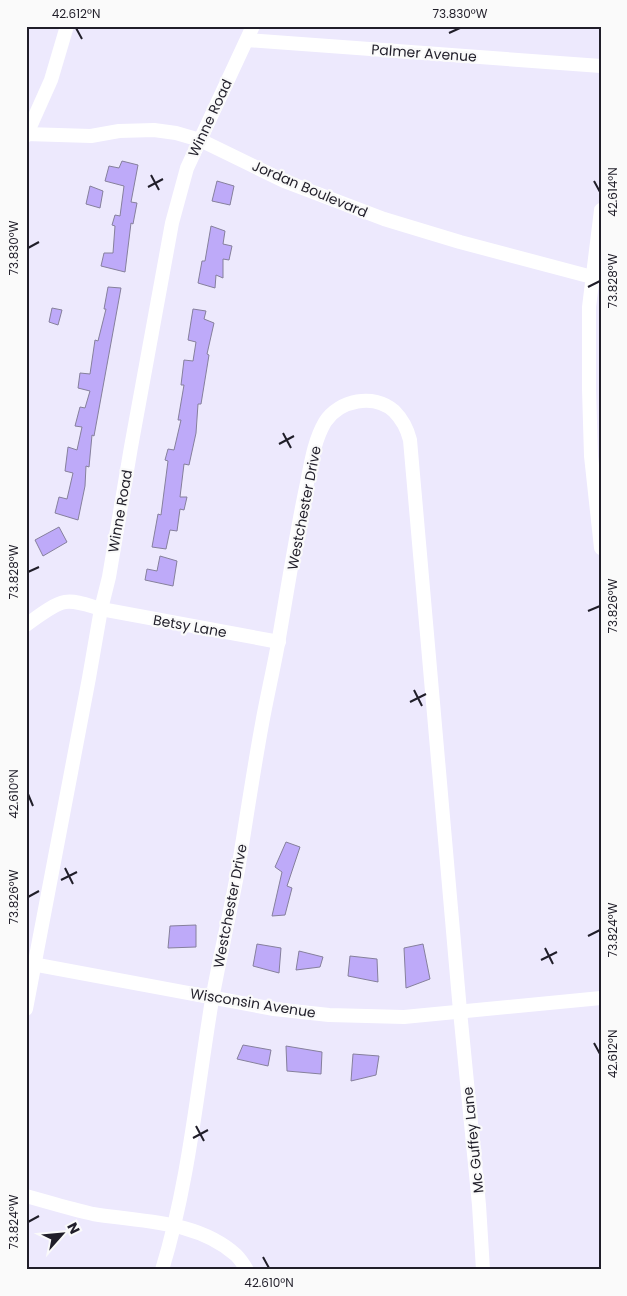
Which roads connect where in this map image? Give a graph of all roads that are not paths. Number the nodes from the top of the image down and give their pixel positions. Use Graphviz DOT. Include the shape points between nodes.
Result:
graph roads {
  1 [pos="67,26"];
  2 [pos="253,26"];
  3 [pos="247,40"];
  4 [pos="601,66"];
  5 [pos="27,134"];
  6 [pos="200,140"];
  7 [pos="601,210"];
  8 [pos="592,277"];
  9 [pos="600,541"];
  10 [pos="101,609"];
  11 [pos="29,618"];
  12 [pos="279,642"];
  13 [pos="31,964"];
  14 [pos="213,998"];
  15 [pos="601,998"];
  16 [pos="26,1009"];
  17 [pos="460,1011"];
  18 [pos="26,1196"];
  19 [pos="174,1225"];
  20 [pos="162,1270"];
  21 [pos="247,1270"];
  22 [pos="483,1270"];
  1 -- 5 [label="street" via="51,80"];
  2 -- 3 [label="street, Winne Road"];
  3 -- 4 [label="street, Palmer Avenue"];
  3 -- 6 [label="street, Winne Road"];
  5 -- 6 [label="street, Jordan Boulevard" via="91,136 154,130"];
  6 -- 8 [label="street, Jordan Boulevard" via="284,181 384,220"];
  6 -- 10 [label="street, Winne Road" via="172,223"];
  7 -- 8 [label="street"];
  8 -- 9 [label="street" via="589,307 590,456"];
  10 -- 11 [label="street, Betsy Lane" via="64,602"];
  10 -- 12 [label="street, Betsy Lane"];
  10 -- 13 [label="street, Winne Road"];
  12 -- 14 [label="street, Westchester Drive"];
  12 -- 17 [label="street, Westchester Drive" via="303,502 320,432 329,417 344,405 366,401 385,405 402,419 410,440"];
  13 -- 14 [label="street, Wisconsin Avenue"];
  13 -- 16 [label="street, Winne Road"];
  14 -- 17 [label="street, Wisconsin Avenue" via="329,1015 404,1017"];
  14 -- 19 [label="street, Westchester Drive"];
  15 -- 17 [label="street, Wisconsin Avenue"];
  17 -- 22 [label="street, Mc Guffey Lane"];
  18 -- 19 [label="street" via="92,1213"];
  19 -- 20 [label="street, Westchester Drive"];
  19 -- 21 [label="street" via="224,1246"];
}
